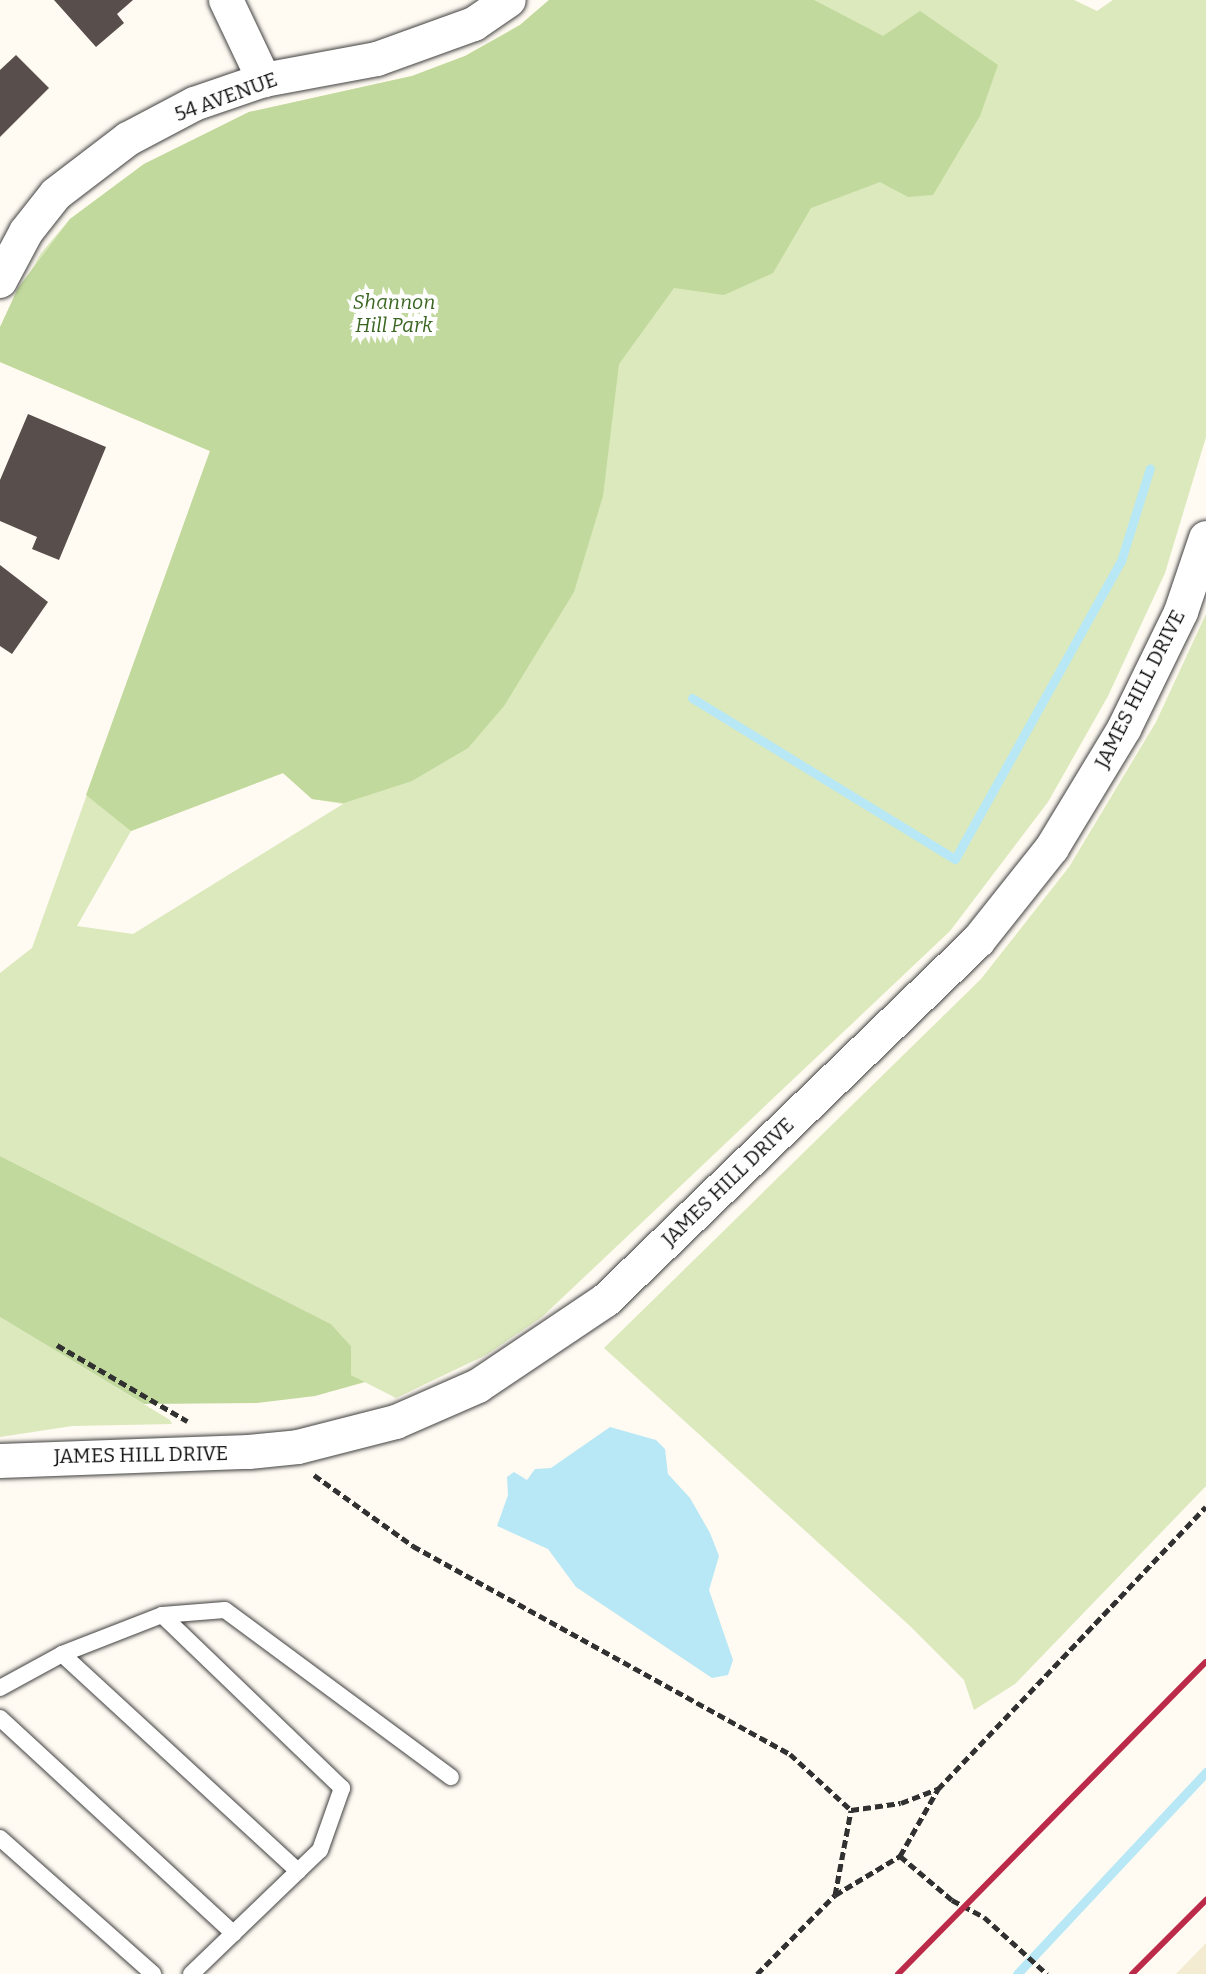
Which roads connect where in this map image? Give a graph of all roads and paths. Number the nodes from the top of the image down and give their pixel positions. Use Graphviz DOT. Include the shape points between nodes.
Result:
graph roads {
  1 [pos="226,0"];
  2 [pos="509,0"];
  3 [pos="264,80"];
  4 [pos="0,281"];
  5 [pos="1206,538"];
  6 [pos="57,1345"];
  7 [pos="199,1427"];
  8 [pos="0,1461"];
  9 [pos="300,1470"];
  10 [pos="1206,1507"];
  11 [pos="162,1615"];
  12 [pos="62,1654"];
  13 [pos="0,1688"];
  14 [pos="0,1718"];
  15 [pos="451,1777"];
  16 [pos="938,1789"];
  17 [pos="851,1810"];
  18 [pos="0,1838"];
  19 [pos="900,1856"];
  20 [pos="298,1871"];
  21 [pos="835,1895"];
  22 [pos="234,1934"];
  23 [pos="153,1974"];
  24 [pos="191,1974"];
  25 [pos="757,1974"];
  26 [pos="1047,1974"];
  1 -- 3 [label="street"];
  2 -- 3 [label="street, 54 AVENUE" via="474,24 377,59"];
  3 -- 4 [label="street, 54 AVENUE" via="194,104 128,139 68,185 26,232"];
  5 -- 8 [label="street, JAMES HILL DRIVE" via="1181,612 1124,729 1052,848 1015,895 978,941 606,1300 478,1386 396,1422 298,1447 249,1452"];
  6 -- 7 [label="path"];
  9 -- 17 [label="path" via="413,1546 790,1754"];
  10 -- 16 [label="path"];
  11 -- 12 [label="lane"];
  11 -- 15 [label="lane" via="225,1610"];
  11 -- 20 [label="lane" via="342,1788 320,1850"];
  12 -- 13 [label="lane"];
  12 -- 20 [label="lane"];
  14 -- 22 [label="lane"];
  16 -- 17 [label="path" via="901,1803"];
  16 -- 19 [label="path"];
  17 -- 21 [label="path"];
  18 -- 23 [label="lane"];
  19 -- 21 [label="path"];
  19 -- 26 [label="path" via="952,1900 984,1917"];
  20 -- 22 [label="lane"];
  21 -- 25 [label="path"];
  22 -- 24 [label="lane"];
}
